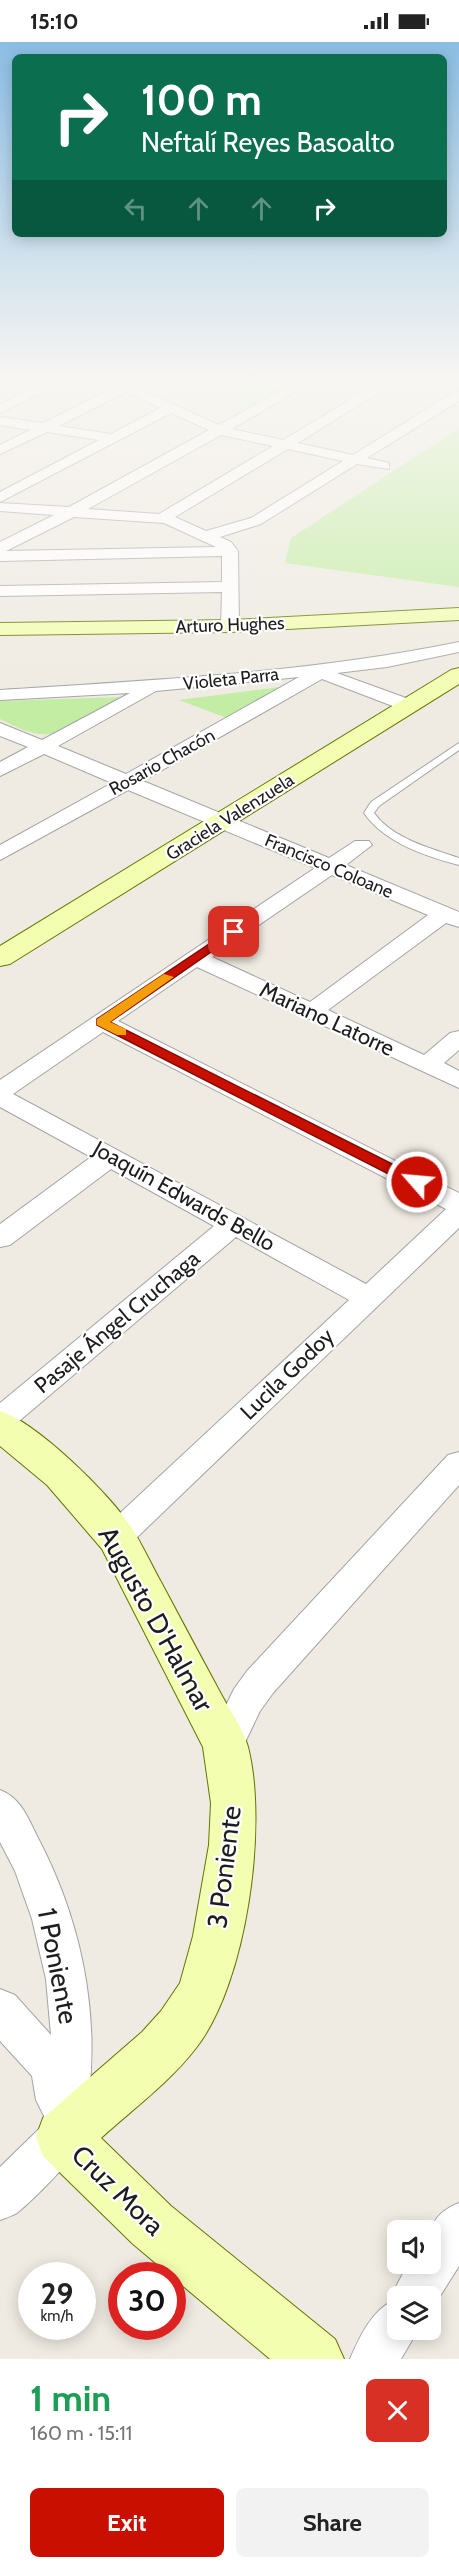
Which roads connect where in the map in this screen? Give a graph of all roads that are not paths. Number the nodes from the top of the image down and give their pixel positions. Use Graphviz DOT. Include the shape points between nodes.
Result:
graph roads {
  1 [pos="19,488"];
  2 [pos="115,488"];
  3 [pos="213,488"];
  4 [pos="307,488"];
  5 [pos="0,498"];
  6 [pos="0,507"];
  7 [pos="70,513"];
  8 [pos="163,518"];
  9 [pos="206,536"];
  10 [pos="0,548"];
  11 [pos="230,551"];
  12 [pos="0,556"];
  13 [pos="230,587"];
  14 [pos="0,591"];
  15 [pos="459,614"];
  16 [pos="230,626"];
  17 [pos="0,629"];
  18 [pos="459,647"];
  19 [pos="319,671"];
  20 [pos="459,675"];
  21 [pos="154,687"];
  22 [pos="0,694"];
  23 [pos="410,706"];
  24 [pos="0,729"];
  25 [pos="459,746"];
  26 [pos="43,747"];
  27 [pos="0,770"];
  28 [pos="128,782"];
  29 [pos="222,821"];
  30 [pos="362,845"];
  31 [pos="0,854"];
  32 [pos="459,862"];
  33 [pos="330,867"];
  34 [pos="452,917"];
  35 [pos="0,958"];
  36 [pos="196,958"];
  37 [pos="311,1012"];
  38 [pos="101,1022"];
  39 [pos="459,1038"];
  40 [pos="427,1065"];
  41 [pos="459,1080"];
  42 [pos="0,1091"];
  43 [pos="0,1096"];
  44 [pos="110,1156"];
  45 [pos="459,1204"];
  46 [pos="459,1212"];
  47 [pos="234,1224"];
  48 [pos="0,1238"];
  49 [pos="367,1297"];
  50 [pos="0,1420"];
  51 [pos="0,1425"];
  52 [pos="459,1464"];
  53 [pos="116,1537"];
  54 [pos="225,1745"];
  55 [pos="0,1806"];
  56 [pos="0,2010"];
  57 [pos="62,2136"];
  58 [pos="0,2198"];
  59 [pos="459,2224"];
  60 [pos="420,2286"];
  61 [pos="387,2339"];
  62 [pos="315,2359"];
  63 [pos="374,2359"];
  1 -- 5 [label="street"];
  2 -- 7 [label="street"];
  3 -- 8 [label="street"];
  4 -- 9 [label="street" via="256,521"];
  6 -- 7 [label="street"];
  7 -- 8 [label="street"];
  7 -- 10 [label="street"];
  8 -- 9 [label="street"];
  9 -- 11 [label="street"];
  11 -- 12 [label="street"];
  11 -- 13 [label="street"];
  13 -- 14 [label="street"];
  13 -- 16 [label="street"];
  15 -- 16 [label="street, Arturo Hughes"];
  16 -- 17 [label="street, Arturo Hughes"];
  18 -- 19 [label="street, Violeta Parra"];
  19 -- 21 [label="street, Violeta Parra"];
  19 -- 23 [label="street"];
  19 -- 28 [label="street, Rosario Chacón"];
  20 -- 23 [label="street, Graciela Valenzuela"];
  21 -- 22 [label="street, Violeta Parra"];
  21 -- 26 [label="street"];
  23 -- 29 [label="street, Graciela Valenzuela"];
  24 -- 26 [label="street, Francisco Coloane"];
  25 -- 32 [label="lane" via="375,804 369,813 373,822 388,833"];
  26 -- 27 [label="street"];
  26 -- 28 [label="street, Francisco Coloane"];
  28 -- 29 [label="street, Francisco Coloane"];
  28 -- 31 [label="street, Rosario Chacón"];
  29 -- 33 [label="street, Francisco Coloane"];
  29 -- 35 [label="street, Graciela Valenzuela"];
  30 -- 33 [label="street"];
  33 -- 34 [label="street, Francisco Coloane"];
  33 -- 36 [label="street"];
  34 -- 37 [label="street"];
  36 -- 37 [label="street, Mariano Latorre"];
  36 -- 38 [label="street"];
  37 -- 40 [label="street, Mariano Latorre"];
  38 -- 42 [label="street"];
  38 -- 45 [label="street"];
  39 -- 40 [label="street"];
  40 -- 41 [label="street, Mariano Latorre"];
  43 -- 44 [label="street, Joaquín Edwards Bello"];
  44 -- 47 [label="street, Joaquín Edwards Bello"];
  44 -- 48 [label="street"];
  46 -- 49 [label="street, Lucila Godoy"];
  47 -- 49 [label="street, Joaquín Edwards Bello"];
  47 -- 50 [label="street, Pasaje Ángel Cruchaga"];
  49 -- 53 [label="street, Lucila Godoy"];
  51 -- 53 [label="street, Augusto D'Halmar" via="61,1474"];
  52 -- 54 [label="street" via="260,1682"];
  53 -- 54 [label="street, Augusto D'Halmar"];
  54 -- 57 [label="street, 3 Poniente" via="234,1803 232,1845 210,1969 198,2000 160,2050"];
  55 -- 57 [label="street, 1 Poniente" via="32,1862 63,1967 72,2043"];
  56 -- 57 [label="street, Cruz Mora" via="51,2066"];
  57 -- 58 [label="street, 3 Poniente"];
  57 -- 62 [label="street, Cruz Mora" via="152,2225"];
  59 -- 60 [label="street"];
  61 -- 63 [label="street"];
}
